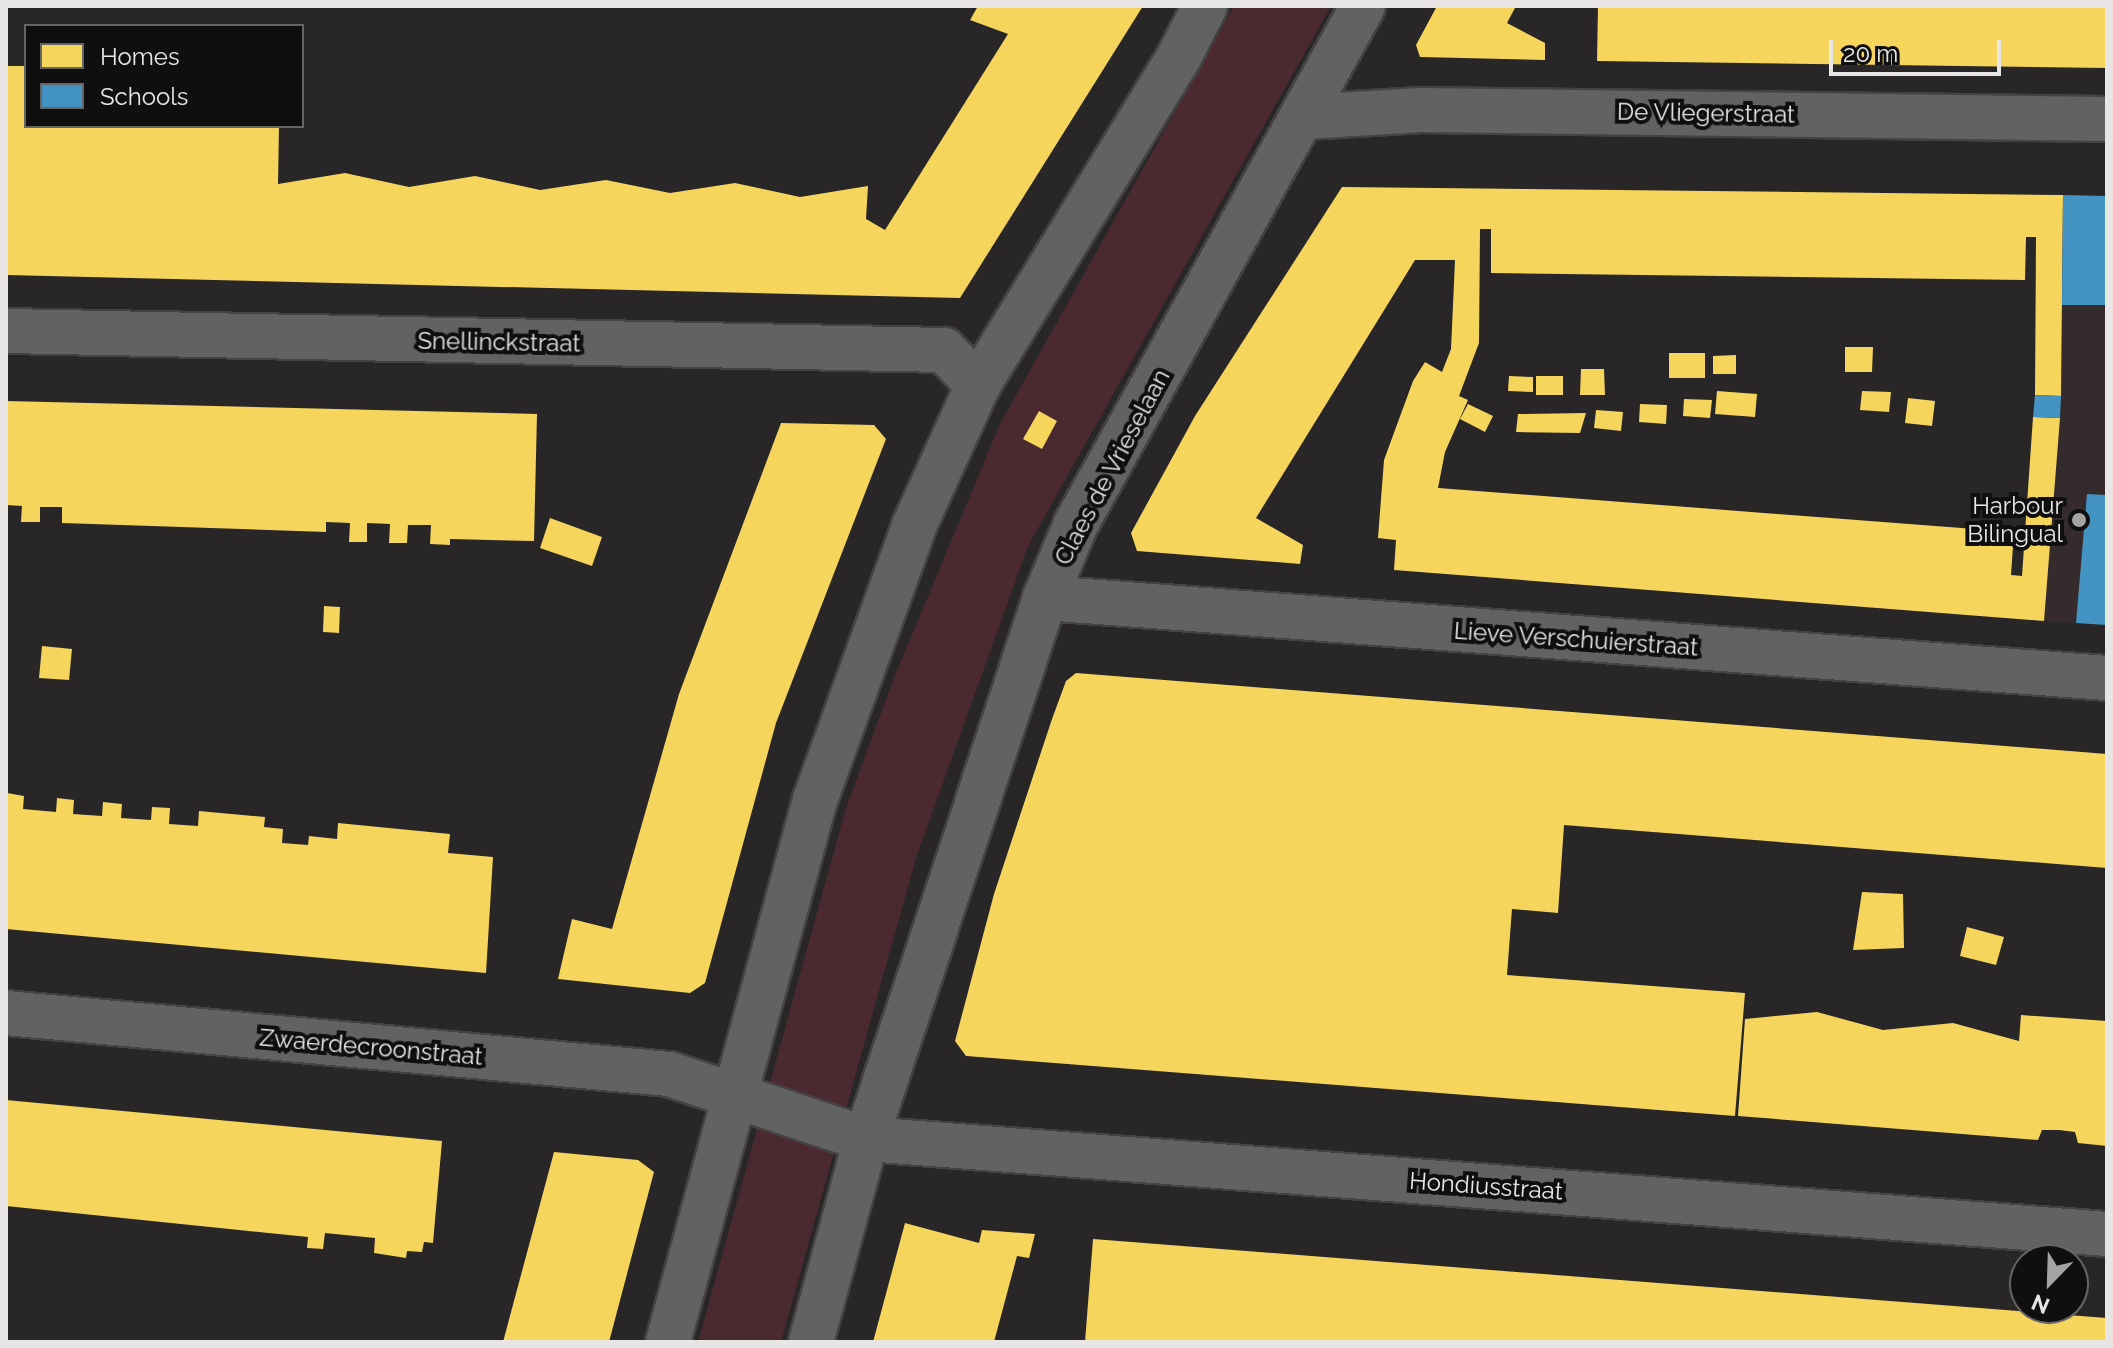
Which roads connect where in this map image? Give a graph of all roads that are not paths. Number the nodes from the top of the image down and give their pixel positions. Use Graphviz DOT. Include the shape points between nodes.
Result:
graph roads {
  1 [pos="1205,6"];
  2 [pos="1363,6"];
  3 [pos="1305,117"];
  4 [pos="2107,119"];
  5 [pos="6,331"];
  6 [pos="978,385"];
  7 [pos="1045,598"];
  8 [pos="2107,678"];
  9 [pos="6,1013"];
  10 [pos="732,1097"];
  11 [pos="866,1139"];
  12 [pos="2107,1234"];
  13 [pos="668,1342"];
  14 [pos="811,1342"];
  1 -- 6 [label="street"];
  2 -- 3 [label="street, Claes de Vrieselaan"];
  3 -- 4 [label="street, De Vliegerstraat" via="1421,110"];
  3 -- 7 [label="street, Claes de Vrieselaan" via="1076,524"];
  5 -- 6 [label="street, Snellinckstraat" via="944,350"];
  6 -- 10 [label="street" via="914,526 861,665 815,800"];
  7 -- 8 [label="street, Lieve Verschuierstraat"];
  7 -- 11 [label="street, Claes de Vrieselaan"];
  9 -- 10 [label="street, Zwaerdecroonstraat" via="669,1074"];
  10 -- 11 [label="street"];
  10 -- 13 [label="street"];
  11 -- 12 [label="street, Hondiusstraat"];
  11 -- 14 [label="street, Claes de Vrieselaan"];
}
